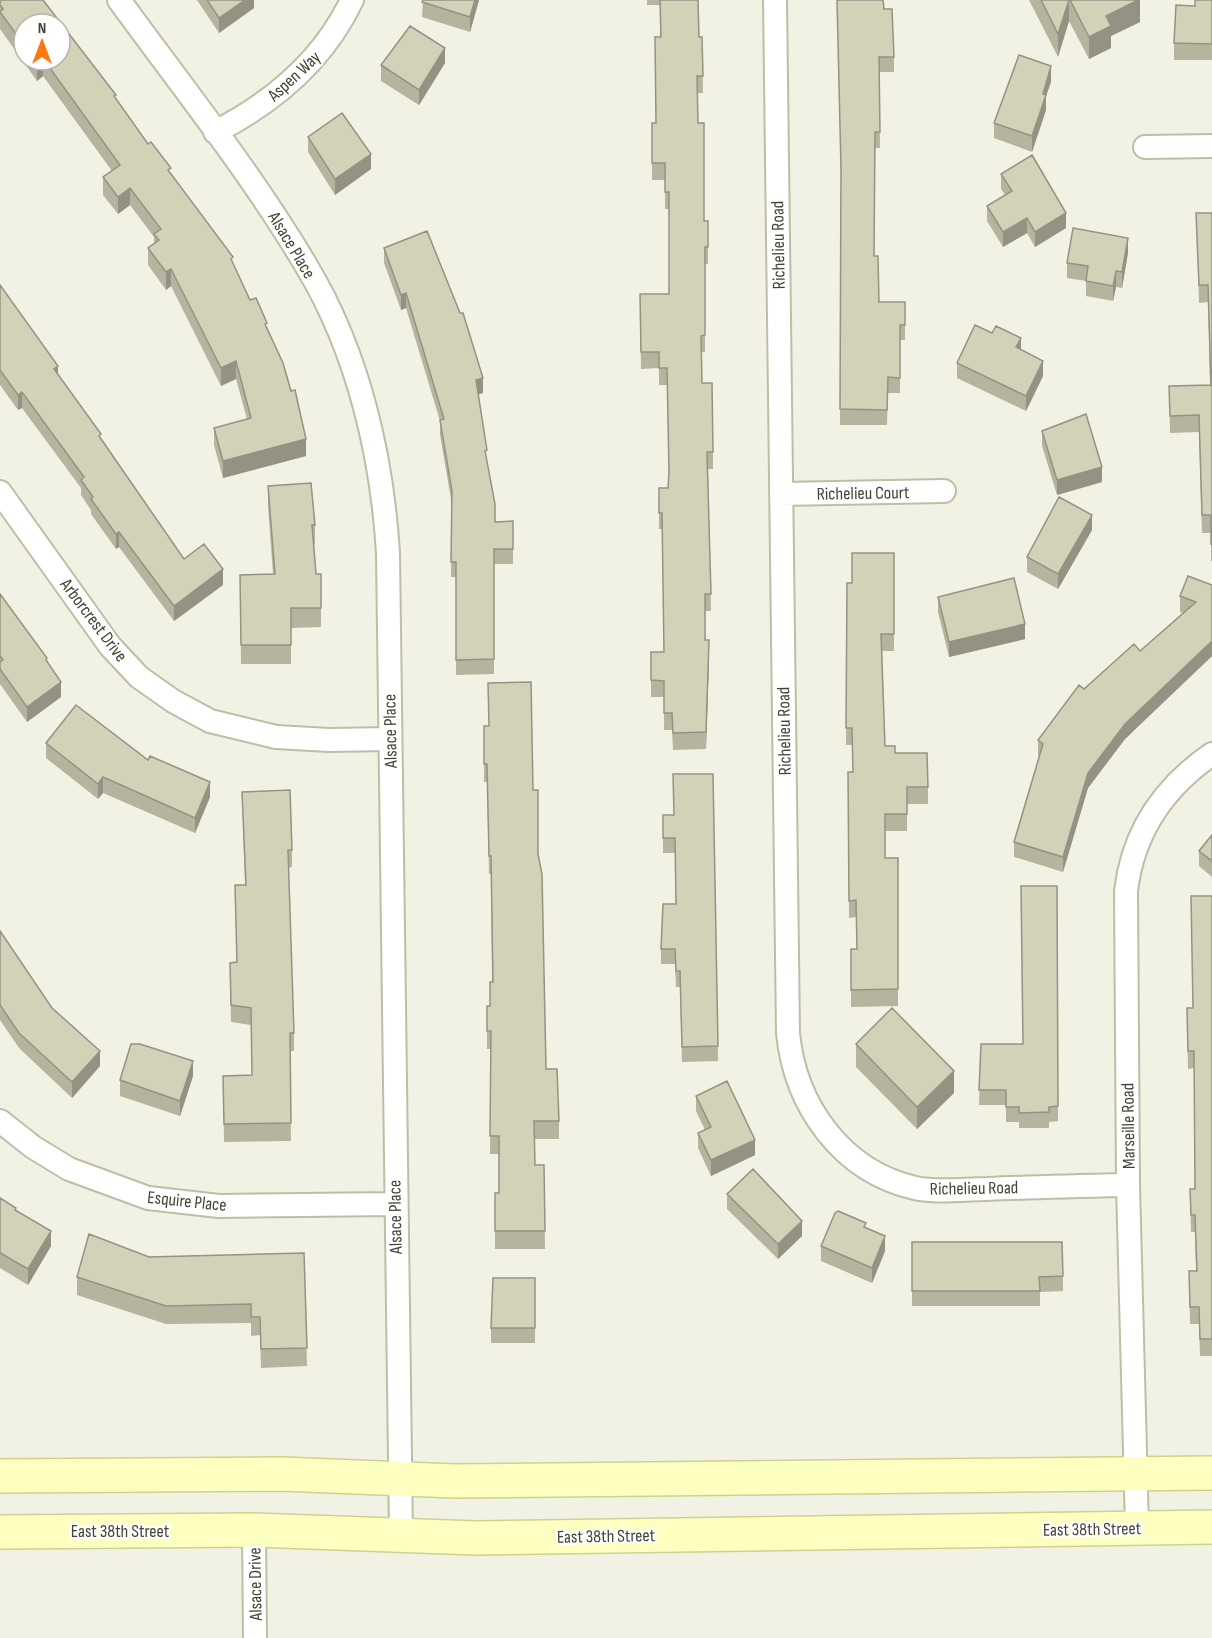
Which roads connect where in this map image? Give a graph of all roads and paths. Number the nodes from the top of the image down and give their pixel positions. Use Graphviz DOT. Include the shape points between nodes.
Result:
graph roads {
  1 [pos="119,0"];
  2 [pos="352,0"];
  3 [pos="775,0"];
  4 [pos="215,132"];
  5 [pos="1212,146"];
  6 [pos="1145,147"];
  7 [pos="0,492"];
  8 [pos="944,492"];
  9 [pos="782,494"];
  10 [pos="390,739"];
  11 [pos="1212,754"];
  12 [pos="0,1121"];
  13 [pos="1128,1185"];
  14 [pos="395,1204"];
  15 [pos="1212,1473"];
  16 [pos="1136,1474"];
  17 [pos="0,1476"];
  18 [pos="399,1478"];
  19 [pos="1212,1527"];
  20 [pos="1137,1528"];
  21 [pos="254,1530"];
  22 [pos="0,1532"];
  23 [pos="401,1535"];
  24 [pos="255,1638"];
  1 -- 4 [label="street, Alsace Place"];
  2 -- 4 [label="street, Aspen Way" via="339,26 305,69 252,113"];
  3 -- 9 [label="street, Richelieu Road"];
  4 -- 10 [label="street, Alsace Place" via="279,220 308,268 336,326 361,398 377,461 386,529"];
  5 -- 6 [label="street"];
  7 -- 10 [label="street, Arborcrest Drive" via="110,646 139,677 173,701 210,721 276,737"];
  8 -- 9 [label="street, Richelieu Court"];
  9 -- 13 [label="street, Richelieu Road" via="788,1033 793,1066 810,1108 832,1138 857,1161 887,1179 913,1187 939,1190"];
  10 -- 14 [label="street, Alsace Place"];
  11 -- 13 [label="street, Marseille Road" via="1181,778 1154,810 1137,843 1127,875"];
  12 -- 14 [label="street, Esquire Place" via="63,1166 148,1198 219,1206"];
  13 -- 16 [label="street, Marseille Road"];
  14 -- 18 [label="street, Alsace Place"];
  15 -- 16 [label="main road"];
  16 -- 18 [label="main road" via="455,1481"];
  16 -- 20 [label="street, Marseille Road"];
  17 -- 18 [label="main road" via="282,1474"];
  18 -- 23 [label="street, Alsace Place"];
  19 -- 20 [label="main road, East 38th Street"];
  20 -- 23 [label="main road, East 38th Street" via="476,1538"];
  21 -- 22 [label="main road, East 38th Street"];
  21 -- 23 [label="main road, East 38th Street"];
  21 -- 24 [label="street, Alsace Drive"];
}
